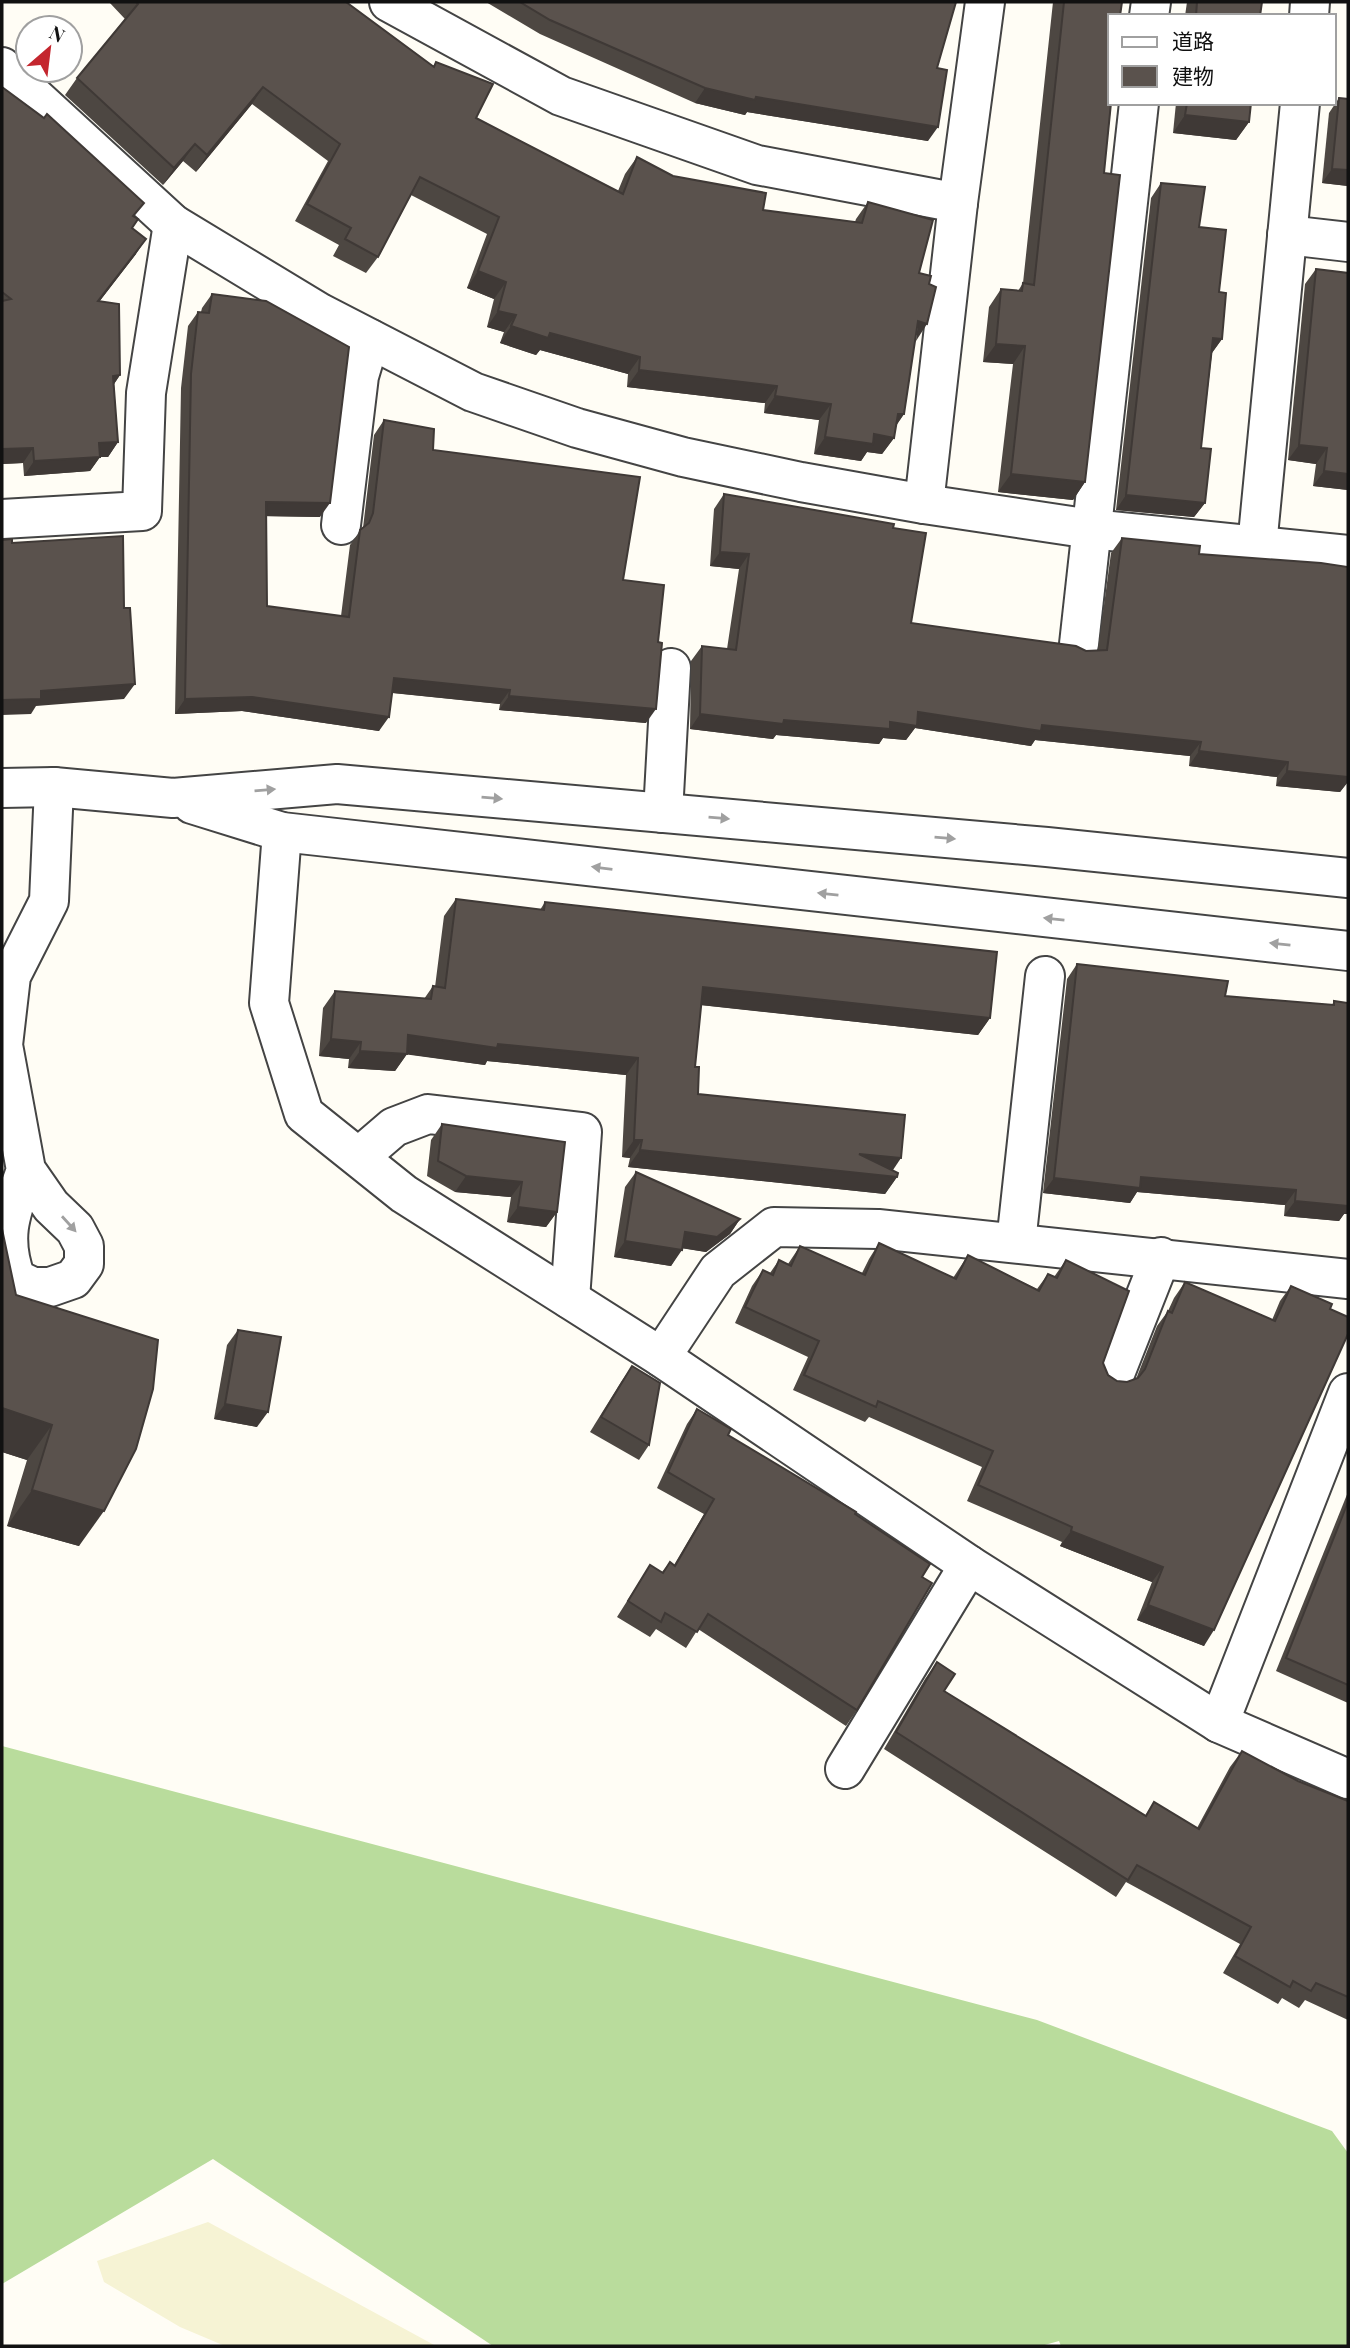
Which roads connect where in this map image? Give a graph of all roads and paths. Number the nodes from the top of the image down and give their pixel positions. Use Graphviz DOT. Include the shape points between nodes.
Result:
graph roads {
  1 [pos="389,2"];
  2 [pos="985,2"];
  3 [pos="2,67"];
  4 [pos="1139,105"];
  5 [pos="1300,105"];
  6 [pos="958,203"];
  7 [pos="173,224"];
  8 [pos="1287,235"];
  9 [pos="1348,242"];
  10 [pos="370,339"];
  11 [pos="924,503"];
  12 [pos="2,519"];
  13 [pos="341,525"];
  14 [pos="1091,529"];
  15 [pos="1257,546"];
  16 [pos="1348,555"];
  17 [pos="1079,644"];
  18 [pos="671,668"];
  19 [pos="54,786"];
  20 [pos="2,788"];
  21 [pos="173,798"];
  22 [pos="663,813"];
  23 [pos="282,832"];
  24 [pos="1348,878"];
  25 [pos="1348,951"];
  26 [pos="1045,976"];
  27 [pos="359,1157"];
  28 [pos="26,1170"];
  29 [pos="1016,1243"];
  30 [pos="1161,1257"];
  31 [pos="1348,1279"];
  32 [pos="570,1299"];
  33 [pos="661,1357"];
  34 [pos="1114,1376"];
  35 [pos="1348,1393"];
  36 [pos="968,1564"];
  37 [pos="1219,1723"];
  38 [pos="845,1769"];
  39 [pos="1348,1779"];
  1 -- 6 [label="street" via="561,96 757,164"];
  2 -- 6 [label="street"];
  3 -- 7 [label="street"];
  4 -- 14 [label="street"];
  5 -- 8 [label="street"];
  6 -- 11 [label="street"];
  7 -- 10 [label="street"];
  7 -- 12 [label="street" via="146,393 142,511"];
  8 -- 9 [label="street"];
  8 -- 15 [label="street"];
  10 -- 11 [label="street" via="473,393 577,428 722,466"];
  10 -- 13 [label="street" via="359,376"];
  11 -- 14 [label="street"];
  14 -- 15 [label="street"];
  14 -- 17 [label="street"];
  15 -- 16 [label="street"];
  18 -- 22 [label="street"];
  19 -- 20 [label="street"];
  19 -- 21 [label="street"];
  19 -- 28 [label="street" via="49,901 11,976 3,1045"];
  21 -- 22 [label="street, one-way" via="337,784"];
  21 -- 23 [label="street"];
  22 -- 24 [label="street, one-way"];
  25 -- 23 [label="street, one-way"];
  23 -- 27 [label="street" via="269,1003 304,1114"];
  26 -- 29 [label="street"];
  27 -- 32 [label="street" via="404,1194"];
  27 -- 32 [label="street" via="394,1127 428,1114 582,1132"];
  29 -- 30 [label="street"];
  29 -- 33 [label="street" via="877,1229 774,1227 718,1271"];
  30 -- 31 [label="street"];
  30 -- 34 [label="street"];
  32 -- 33 [label="street"];
  33 -- 36 [label="street"];
  35 -- 37 [label="street"];
  36 -- 37 [label="street"];
  36 -- 38 [label="street"];
  37 -- 39 [label="street"];
}
